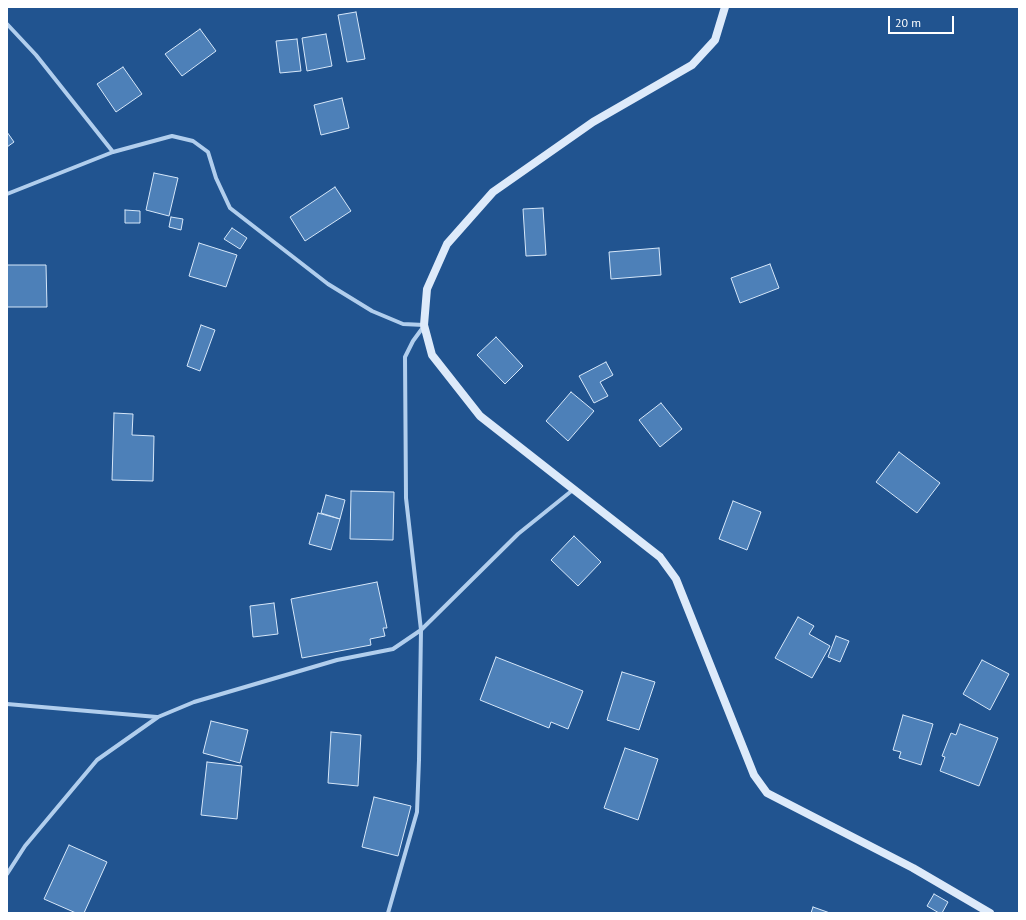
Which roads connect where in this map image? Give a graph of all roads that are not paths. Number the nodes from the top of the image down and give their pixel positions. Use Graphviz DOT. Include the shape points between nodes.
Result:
graph roads {
  1 [pos="725,7"];
  2 [pos="7,24"];
  3 [pos="113,152"];
  4 [pos="7,194"];
  5 [pos="424,325"];
  6 [pos="574,489"];
  7 [pos="421,630"];
  8 [pos="7,704"];
  9 [pos="158,717"];
  10 [pos="7,874"];
  11 [pos="388,913"];
  12 [pos="990,913"];
  1 -- 5 [label="street" via="714,40 692,65 593,122 493,192 447,244 427,288"];
  2 -- 3 [label="street" via="36,55"];
  3 -- 4 [label="street"];
  3 -- 5 [label="street" via="172,136 193,141 208,152 216,178 230,208 328,284 372,311 403,324"];
  5 -- 6 [label="street" via="432,355 480,416"];
  5 -- 7 [label="street" via="406,357 406,498"];
  6 -- 7 [label="street" via="518,534"];
  6 -- 12 [label="street" via="660,557 676,579 754,775 767,793 913,868"];
  7 -- 9 [label="street" via="393,649 337,660 194,702"];
  7 -- 11 [label="street" via="417,812"];
  8 -- 9 [label="street"];
  9 -- 10 [label="street" via="97,760 25,846"];
}
